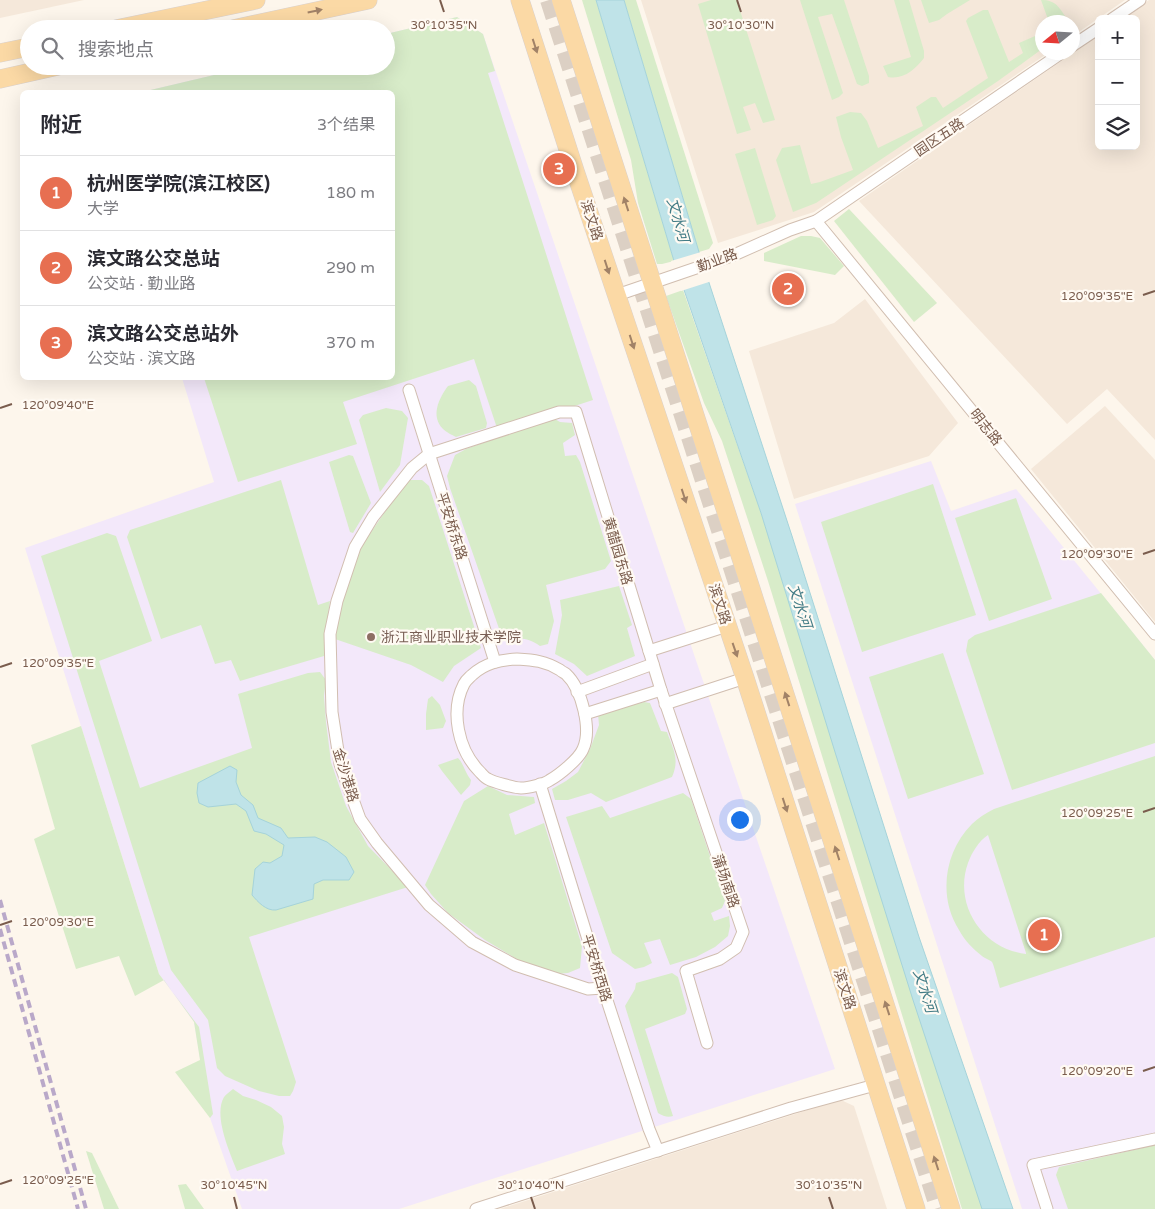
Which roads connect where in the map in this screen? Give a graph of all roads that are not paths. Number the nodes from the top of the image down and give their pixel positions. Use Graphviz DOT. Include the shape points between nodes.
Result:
graph roads {
  1 [pos="368,0"];
  2 [pos="520,0"];
  3 [pos="561,0"];
  4 [pos="1140,0"];
  5 [pos="247,1"];
  6 [pos="1118,15"];
  7 [pos="158,20"];
  8 [pos="276,20"];
  9 [pos="1095,31"];
  10 [pos="1080,41"];
  11 [pos="20,49"];
  12 [pos="0,53"];
  13 [pos="1051,60"];
  14 [pos="20,75"];
  15 [pos="0,79"];
  16 [pos="816,221"];
  17 [pos="659,281"];
  18 [pos="617,295"];
  19 [pos="409,390"];
  20 [pos="429,454"];
  21 [pos="727,626"];
  22 [pos="1155,634"];
  23 [pos="649,651"];
  24 [pos="495,662"];
  25 [pos="653,664"];
  26 [pos="745,678"];
  27 [pos="661,690"];
  28 [pos="577,692"];
  29 [pos="666,704"];
  30 [pos="585,714"];
  31 [pos="540,784"];
  32 [pos="603,988"];
  33 [pos="707,1043"];
  34 [pos="875,1085"];
  35 [pos="1155,1139"];
  36 [pos="658,1151"];
  37 [pos="476,1209"];
  38 [pos="916,1209"];
  39 [pos="951,1209"];
  40 [pos="1047,1209"];
  8 -- 1 [label="main road, one-way"];
  2 -- 18 [label="main road, 滨文路, one-way"];
  17 -- 3 [label="main road, one-way"];
  4 -- 6 [label="street"];
  5 -- 7 [label="main road"];
  9 -- 10 [label="street"];
  11 -- 12 [label="main road"];
  13 -- 16 [label="street, 园区五路"];
  14 -- 15 [label="main road"];
  16 -- 17 [label="street, 勤业路"];
  16 -- 22 [label="street, 明志路"];
  17 -- 18 [label="street, 勤业路"];
  39 -- 17 [label="main road, one-way" via="798,734"];
  18 -- 21 [label="main road, 滨文路, one-way"];
  19 -- 20 [label="street, 平安桥东路"];
  20 -- 23 [label="street, 黄醋园东路" via="559,412 576,412"];
  20 -- 24 [label="street, 平安桥东路"];
  20 -- 32 [label="street, 金沙港路" via="412,468 372,517 355,547 338,601 330,634 332,712 339,760 360,820 429,905 472,942 515,965 588,989"];
  21 -- 23 [label="street"];
  21 -- 26 [label="main road, 滨文路, one-way"];
  23 -- 25 [label="street, 黄醋园东路"];
  24 -- 28 [label="street" via="526,659 550,664 566,674"];
  24 -- 31 [label="street" via="464,682 457,722 465,750 473,765 488,779 521,788"];
  25 -- 27 [label="street, 黄醋园东路"];
  25 -- 28 [label="street"];
  26 -- 29 [label="street"];
  26 -- 34 [label="main road, 滨文路, one-way"];
  27 -- 29 [label="street, 蒲场南路"];
  27 -- 30 [label="street"];
  28 -- 30 [label="street"];
  29 -- 33 [label="street, 蒲场南路" via="743,932 736,948 686,971"];
  30 -- 31 [label="street" via="583,750 561,773"];
  31 -- 32 [label="street, 平安桥西路"];
  32 -- 36 [label="street, 平安桥西路"];
  34 -- 36 [label="street"];
  34 -- 38 [label="main road, 滨文路"];
  35 -- 40 [label="street" via="1033,1165"];
  36 -- 37 [label="street"];
}
